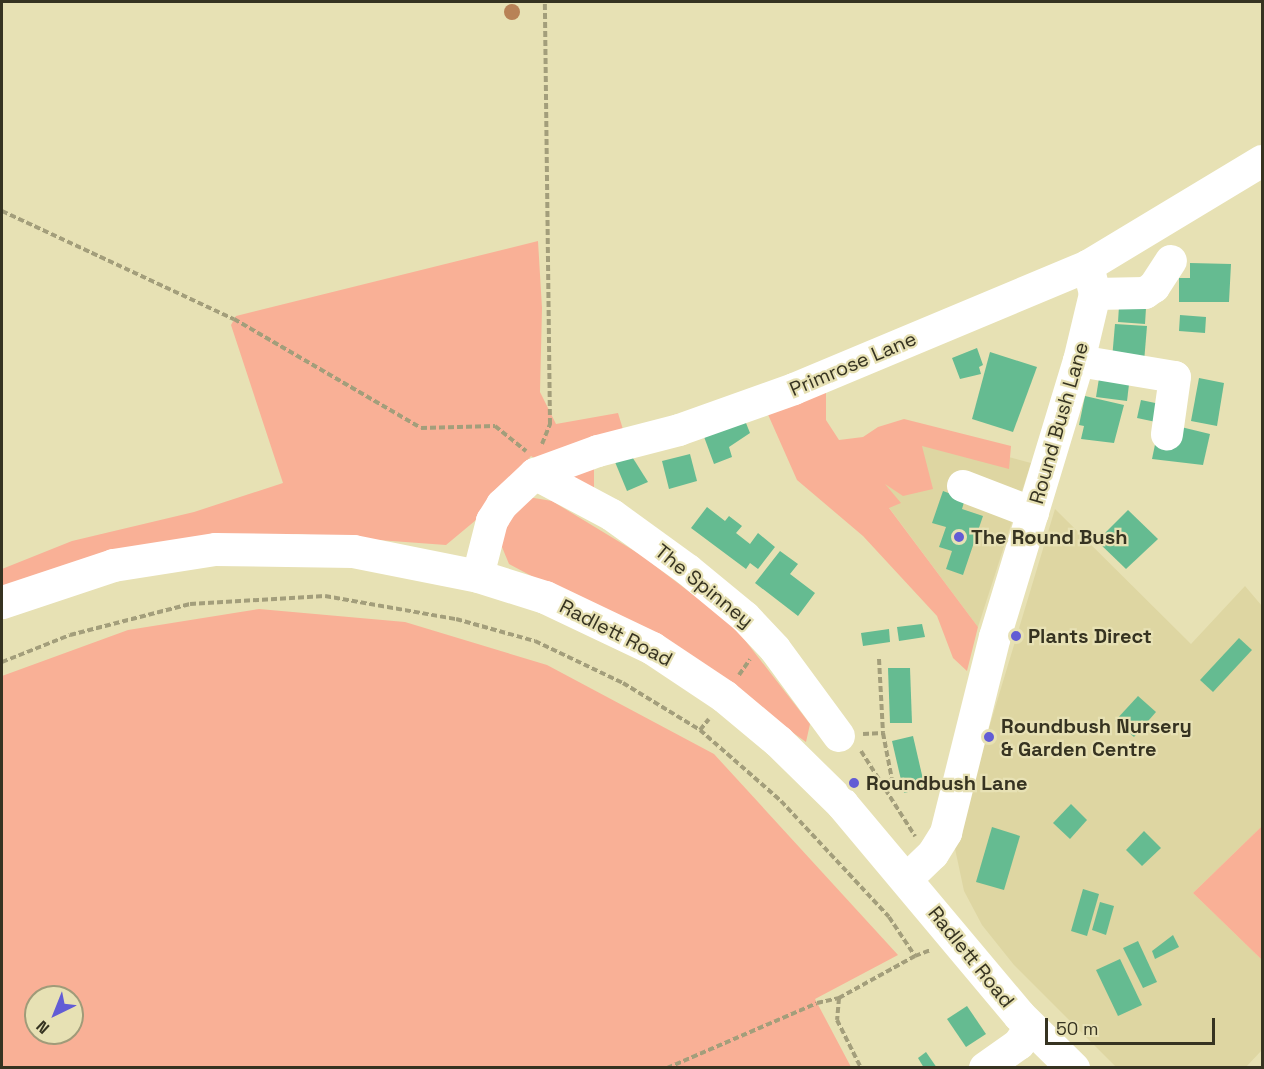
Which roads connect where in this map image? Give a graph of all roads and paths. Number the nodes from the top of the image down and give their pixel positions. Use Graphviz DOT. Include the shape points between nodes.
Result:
graph roads {
  1 [pos="546,2"];
  2 [pos="1263,160"];
  3 [pos="2,211"];
  4 [pos="1171,261"];
  5 [pos="1092,280"];
  6 [pos="1079,361"];
  7 [pos="1167,434"];
  8 [pos="535,467"];
  9 [pos="963,486"];
  10 [pos="1032,513"];
  11 [pos="478,576"];
  12 [pos="2,602"];
  13 [pos="879,658"];
  14 [pos="2,662"];
  15 [pos="710,716"];
  16 [pos="700,730"];
  17 [pos="849,741"];
  18 [pos="893,785"];
  19 [pos="946,833"];
  20 [pos="907,879"];
  21 [pos="838,998"];
  22 [pos="1030,1027"];
  23 [pos="667,1068"];
  24 [pos="861,1068"];
  25 [pos="985,1068"];
  26 [pos="1073,1068"];
  1 -- 8 [label="path" via="550,424"];
  2 -- 5 [label="street, Primrose Lane"];
  3 -- 8 [label="path" via="234,319 421,428 495,426"];
  4 -- 5 [label="street" via="1154,287 1145,293"];
  5 -- 6 [label="street, Round Bush Lane"];
  5 -- 8 [label="street, Primrose Lane" via="679,430"];
  6 -- 7 [label="street" via="1175,377"];
  6 -- 10 [label="street, Round Bush Lane"];
  8 -- 11 [label="street, Primrose Lane" via="492,521"];
  8 -- 17 [label="street, The Spinney" via="612,515 745,617"];
  9 -- 10 [label="street"];
  10 -- 19 [label="street, Round Bush Lane" via="995,637"];
  11 -- 12 [label="main road, Radlett Road" via="353,551 215,549 113,565"];
  11 -- 20 [label="main road, Radlett Road" via="545,597 652,648 724,696 778,741 834,796"];
  13 -- 18 [label="path" via="883,733"];
  14 -- 16 [label="path" via="70,635 190,604 325,597 456,619 535,641 623,683"];
  15 -- 16 [label="path"];
  16 -- 21 [label="path" via="781,801 836,858 889,917 915,956"];
  17 -- 19 [label="path" via="914,836 931,831"];
  19 -- 20 [label="street, Round Bush Lane" via="933,854"];
  20 -- 22 [label="main road, Radlett Road"];
  21 -- 23 [label="path" via="817,1003"];
  21 -- 24 [label="path" via="837,1020"];
  22 -- 25 [label="street" via="1019,1044"];
  22 -- 26 [label="main road, Radlett Road"];
}
